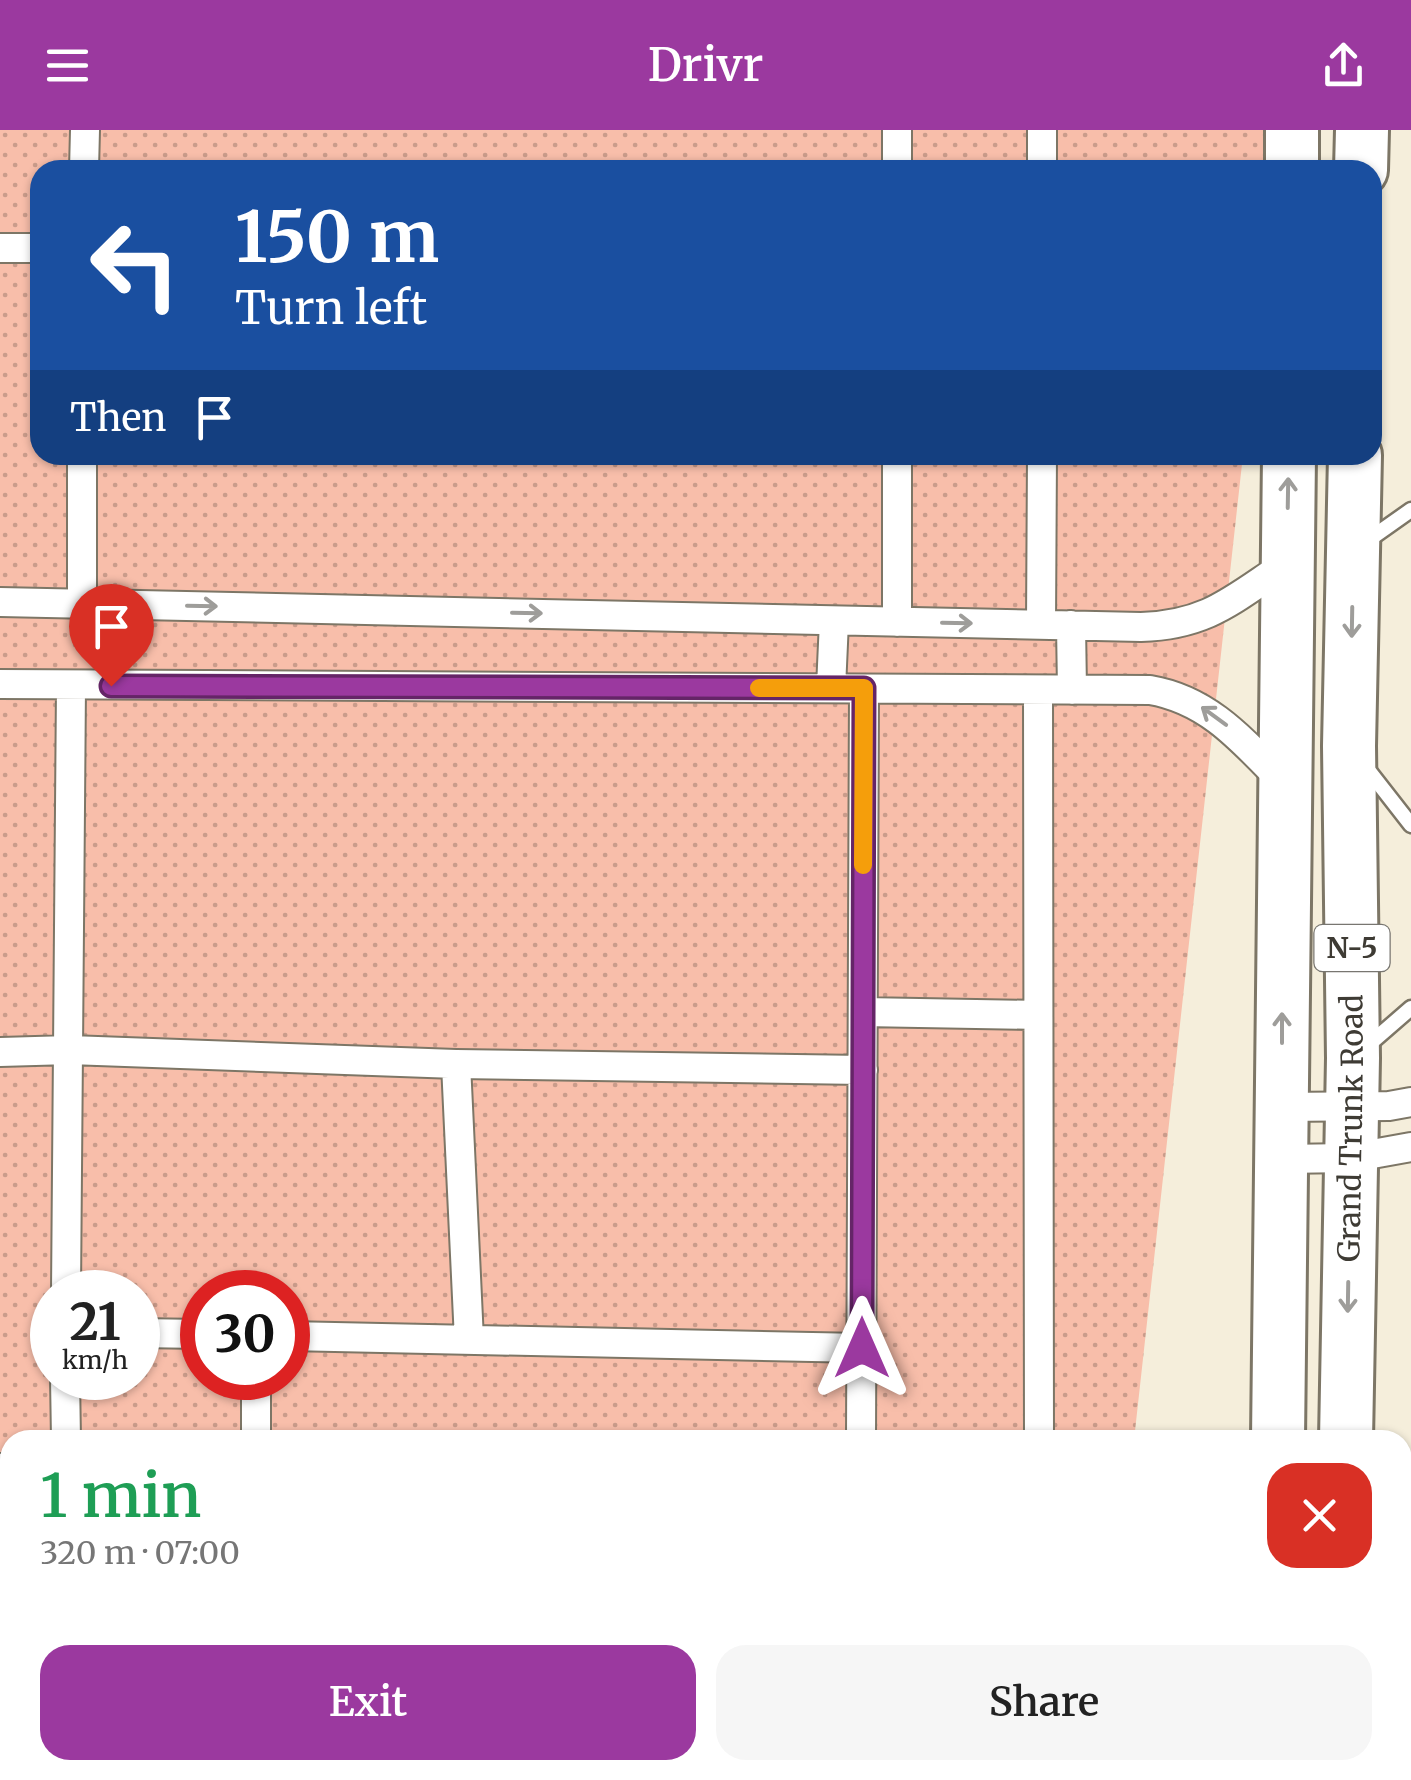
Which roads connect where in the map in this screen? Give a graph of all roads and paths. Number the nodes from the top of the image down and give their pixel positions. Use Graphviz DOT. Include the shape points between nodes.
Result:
graph roads {
  1 [pos="85,130"];
  2 [pos="897,130"];
  3 [pos="1042,130"];
  4 [pos="1292,130"];
  5 [pos="1362,130"];
  6 [pos="84,160"];
  7 [pos="897,160"];
  8 [pos="1042,160"];
  9 [pos="1292,160"];
  10 [pos="1361,160"];
  11 [pos="0,248"];
  12 [pos="30,248"];
  13 [pos="82,465"];
  14 [pos="898,465"];
  15 [pos="1042,465"];
  16 [pos="1289,465"];
  17 [pos="1355,465"];
  18 [pos="1411,510"];
  19 [pos="1354,550"];
  20 [pos="1288,563"];
  21 [pos="0,602"];
  22 [pos="82,603"];
  23 [pos="834,620"];
  24 [pos="897,622"];
  25 [pos="1040,624"];
  26 [pos="1071,624"];
  27 [pos="0,684"];
  28 [pos="72,686"];
  29 [pos="831,688"];
  30 [pos="864,688"];
  31 [pos="1038,690"];
  32 [pos="1072,690"];
  33 [pos="1349,746"];
  34 [pos="1284,783"];
  35 [pos="1411,825"];
  36 [pos="1411,1008"];
  37 [pos="863,1012"];
  38 [pos="1038,1014"];
  39 [pos="70,1050"];
  40 [pos="0,1052"];
  41 [pos="456,1064"];
  42 [pos="863,1070"];
  43 [pos="1411,1102"];
  44 [pos="1282,1107"];
  45 [pos="1351,1108"];
  46 [pos="1411,1147"];
  47 [pos="1282,1159"];
  48 [pos="66,1270"];
  49 [pos="310,1336"];
  50 [pos="469,1340"];
  51 [pos="862,1348"];
  52 [pos="66,1400"];
  53 [pos="256,1400"];
  54 [pos="66,1430"];
  55 [pos="256,1430"];
  56 [pos="861,1430"];
  57 [pos="1039,1430"];
  58 [pos="1278,1430"];
  59 [pos="1346,1430"];
  1 -- 6 [label="street"];
  2 -- 7 [label="street"];
  3 -- 8 [label="street"];
  4 -- 9 [label="highway"];
  5 -- 10 [label="highway"];
  11 -- 12 [label="street"];
  13 -- 22 [label="street"];
  14 -- 24 [label="street"];
  15 -- 25 [label="street"];
  20 -- 16 [label="highway, N-5, one-way"];
  17 -- 19 [label="highway, Grand Trunk Road / N-5"];
  18 -- 19 [label="lane"];
  19 -- 33 [label="highway, Grand Trunk Road / N-5, one-way"];
  20 -- 26 [label="street" via="1187,623"];
  20 -- 34 [label="highway, N-5"];
  21 -- 22 [label="street"];
  22 -- 23 [label="street, one-way"];
  23 -- 24 [label="street"];
  23 -- 29 [label="street"];
  24 -- 25 [label="street, one-way"];
  25 -- 26 [label="street"];
  26 -- 32 [label="street"];
  27 -- 28 [label="street"];
  28 -- 29 [label="street"];
  28 -- 39 [label="street"];
  29 -- 30 [label="street"];
  30 -- 31 [label="street"];
  30 -- 37 [label="street"];
  31 -- 32 [label="street"];
  31 -- 38 [label="street"];
  34 -- 32 [label="street, one-way" via="1223,721 1176,694"];
  33 -- 35 [label="lane"];
  33 -- 45 [label="highway, Grand Trunk Road / N-5"];
  44 -- 34 [label="highway, N-5, one-way"];
  36 -- 45 [label="lane"];
  37 -- 38 [label="street"];
  37 -- 42 [label="street"];
  38 -- 57 [label="street"];
  39 -- 40 [label="street"];
  39 -- 41 [label="street"];
  39 -- 48 [label="street"];
  41 -- 42 [label="street"];
  41 -- 50 [label="street"];
  42 -- 51 [label="street"];
  43 -- 45 [label="street"];
  44 -- 45 [label="street"];
  44 -- 47 [label="highway, N-5"];
  45 -- 46 [label="street"];
  45 -- 47 [label="street"];
  45 -- 59 [label="highway, Grand Trunk Road / N-5, one-way"];
  47 -- 58 [label="highway, N-5"];
  49 -- 50 [label="street"];
  50 -- 51 [label="street"];
  51 -- 56 [label="street"];
  52 -- 54 [label="street"];
  53 -- 55 [label="street"];
}
